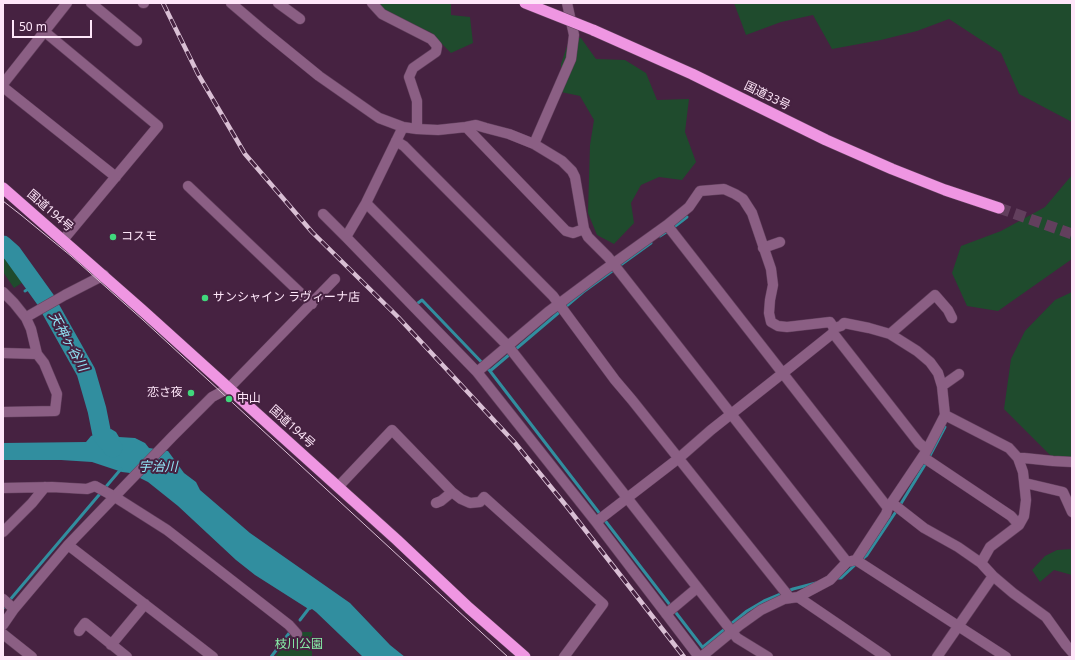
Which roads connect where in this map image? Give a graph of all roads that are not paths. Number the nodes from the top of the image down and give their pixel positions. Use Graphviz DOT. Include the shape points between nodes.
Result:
graph roads {
  1 [pos="67,3"];
  2 [pos="91,3"];
  3 [pos="231,3"];
  4 [pos="278,3"];
  5 [pos="372,3"];
  6 [pos="525,3"];
  7 [pos="567,3"];
  8 [pos="300,19"];
  9 [pos="45,32"];
  10 [pos="137,41"];
  11 [pos="3,85"];
  12 [pos="403,127"];
  13 [pos="466,127"];
  14 [pos="417,129"];
  15 [pos="396,141"];
  16 [pos="534,144"];
  17 [pos="116,177"];
  18 [pos="188,186"];
  19 [pos="3,188"];
  20 [pos="366,203"];
  21 [pos="998,208"];
  22 [pos="323,214"];
  23 [pos="667,225"];
  24 [pos="584,229"];
  25 [pos="346,237"];
  26 [pos="63,240"];
  27 [pos="780,242"];
  28 [pos="763,248"];
  29 [pos="613,263"];
  30 [pos="104,275"];
  31 [pos="335,280"];
  32 [pos="3,292"];
  33 [pos="312,304"];
  34 [pos="559,305"];
  35 [pos="28,317"];
  36 [pos="952,318"];
  37 [pos="834,330"];
  38 [pos="890,334"];
  39 [pos="508,346"];
  40 [pos="3,354"];
  41 [pos="37,354"];
  42 [pos="482,367"];
  43 [pos="783,373"];
  44 [pos="959,374"];
  45 [pos="942,386"];
  46 [pos="229,388"];
  47 [pos="3,412"];
  48 [pos="731,415"];
  49 [pos="945,415"];
  50 [pos="925,454"];
  51 [pos="679,458"];
  52 [pos="1018,458"];
  53 [pos="1072,462"];
  54 [pos="1025,483"];
  55 [pos="45,487"];
  56 [pos="338,487"];
  57 [pos="3,488"];
  58 [pos="452,492"];
  59 [pos="117,494"];
  60 [pos="626,498"];
  61 [pos="436,503"];
  62 [pos="890,505"];
  63 [pos="1072,512"];
  64 [pos="600,518"];
  65 [pos="1019,525"];
  66 [pos="3,532"];
  67 [pos="68,545"];
  68 [pos="852,561"];
  69 [pos="981,563"];
  70 [pos="993,576"];
  71 [pos="697,588"];
  72 [pos="794,597"];
  73 [pos="8,604"];
  74 [pos="145,604"];
  75 [pos="671,610"];
  76 [pos="3,625"];
  77 [pos="957,626"];
  78 [pos="79,631"];
  79 [pos="731,631"];
  80 [pos="3,634"];
  81 [pos="297,634"];
  82 [pos="111,645"];
  83 [pos="1072,652"];
  84 [pos="703,655"];
  85 [pos="32,657"];
  86 [pos="127,657"];
  87 [pos="213,657"];
  88 [pos="525,657"];
  89 [pos="564,657"];
  90 [pos="768,657"];
  91 [pos="886,657"];
  92 [pos="937,657"];
  93 [pos="1006,657"];
  1 -- 9 [label="street"];
  2 -- 10 [label="street"];
  3 -- 12 [label="street" via="319,76 379,118"];
  4 -- 8 [label="street"];
  5 -- 14 [label="street" via="382,14 431,39 437,46 436,52 413,68 409,77 417,101"];
  6 -- 21 [label="highway, 国道33号, bridge" via="692,74 826,140 892,169"];
  7 -- 16 [label="street" via="574,35 571,59"];
  9 -- 11 [label="street"];
  9 -- 17 [label="street" via="158,126"];
  11 -- 17 [label="street"];
  12 -- 14 [label="street"];
  12 -- 15 [label="street"];
  13 -- 14 [label="street"];
  13 -- 16 [label="street" via="476,125"];
  13 -- 24 [label="street" via="566,231 573,233"];
  15 -- 20 [label="street"];
  15 -- 34 [label="street" via="404,146"];
  16 -- 24 [label="street" via="562,161 572,171"];
  17 -- 26 [label="street"];
  18 -- 33 [label="street"];
  19 -- 26 [label="highway, 国道194号"];
  20 -- 25 [label="street"];
  20 -- 39 [label="street"];
  22 -- 25 [label="street"];
  23 -- 28 [label="street" via="689,207 700,191 724,189 743,199 752,213"];
  23 -- 29 [label="street"];
  23 -- 43 [label="street"];
  24 -- 29 [label="street" via="594,244"];
  25 -- 42 [label="street"];
  26 -- 30 [label="highway, 国道194号"];
  27 -- 28 [label="street"];
  28 -- 37 [label="street" via="773,276 769,313 771,322 787,327 830,322"];
  29 -- 34 [label="street"];
  29 -- 48 [label="street"];
  30 -- 35 [label="street"];
  30 -- 46 [label="highway, 国道194号"];
  31 -- 33 [label="street"];
  32 -- 35 [label="street"];
  33 -- 46 [label="street"];
  34 -- 39 [label="street"];
  34 -- 51 [label="street" via="615,380"];
  35 -- 41 [label="street"];
  36 -- 38 [label="street" via="935,295"];
  37 -- 38 [label="street" via="844,324"];
  37 -- 43 [label="street"];
  37 -- 50 [label="street"];
  38 -- 45 [label="street" via="930,362 938,373"];
  39 -- 42 [label="street"];
  39 -- 60 [label="street"];
  40 -- 41 [label="street"];
  41 -- 47 [label="street" via="44,363 57,394 55,411"];
  42 -- 64 [label="street"];
  43 -- 48 [label="street"];
  43 -- 62 [label="street"];
  44 -- 45 [label="street"];
  45 -- 49 [label="street"];
  46 -- 56 [label="highway, 国道194号"];
  46 -- 59 [label="street" via="212,397"];
  48 -- 51 [label="street"];
  48 -- 68 [label="street"];
  49 -- 50 [label="street"];
  49 -- 52 [label="street" via="1009,448"];
  50 -- 62 [label="street"];
  50 -- 65 [label="street" via="1011,516"];
  51 -- 60 [label="street"];
  51 -- 72 [label="street"];
  52 -- 53 [label="street"];
  52 -- 54 [label="street"];
  54 -- 63 [label="street" via="1063,492"];
  54 -- 65 [label="street" via="1024,516"];
  55 -- 57 [label="street"];
  55 -- 59 [label="street" via="87,489 95,486"];
  55 -- 66 [label="street"];
  56 -- 58 [label="street" via="392,430"];
  56 -- 88 [label="highway, 国道194号"];
  58 -- 61 [label="street"];
  58 -- 89 [label="street" via="470,503 480,502 484,497 604,604"];
  59 -- 67 [label="street"];
  59 -- 81 [label="street" via="167,530 289,625"];
  60 -- 64 [label="street"];
  60 -- 71 [label="street"];
  62 -- 68 [label="street"];
  62 -- 69 [label="street"];
  64 -- 75 [label="street"];
  65 -- 69 [label="street" via="990,547"];
  67 -- 73 [label="street"];
  67 -- 74 [label="street"];
  68 -- 72 [label="street" via="830,580"];
  68 -- 77 [label="street"];
  69 -- 70 [label="street"];
  70 -- 77 [label="street"];
  70 -- 83 [label="street" via="1046,617"];
  71 -- 75 [label="street"];
  71 -- 79 [label="street"];
  72 -- 79 [label="street" via="761,610"];
  72 -- 91 [label="street"];
  73 -- 76 [label="street"];
  74 -- 82 [label="street"];
  74 -- 87 [label="street"];
  75 -- 84 [label="street"];
  77 -- 92 [label="street"];
  77 -- 93 [label="street"];
  78 -- 82 [label="street" via="85,623"];
  79 -- 84 [label="street"];
  79 -- 90 [label="street" via="737,638"];
  80 -- 85 [label="street"];
  82 -- 86 [label="street"];
}
